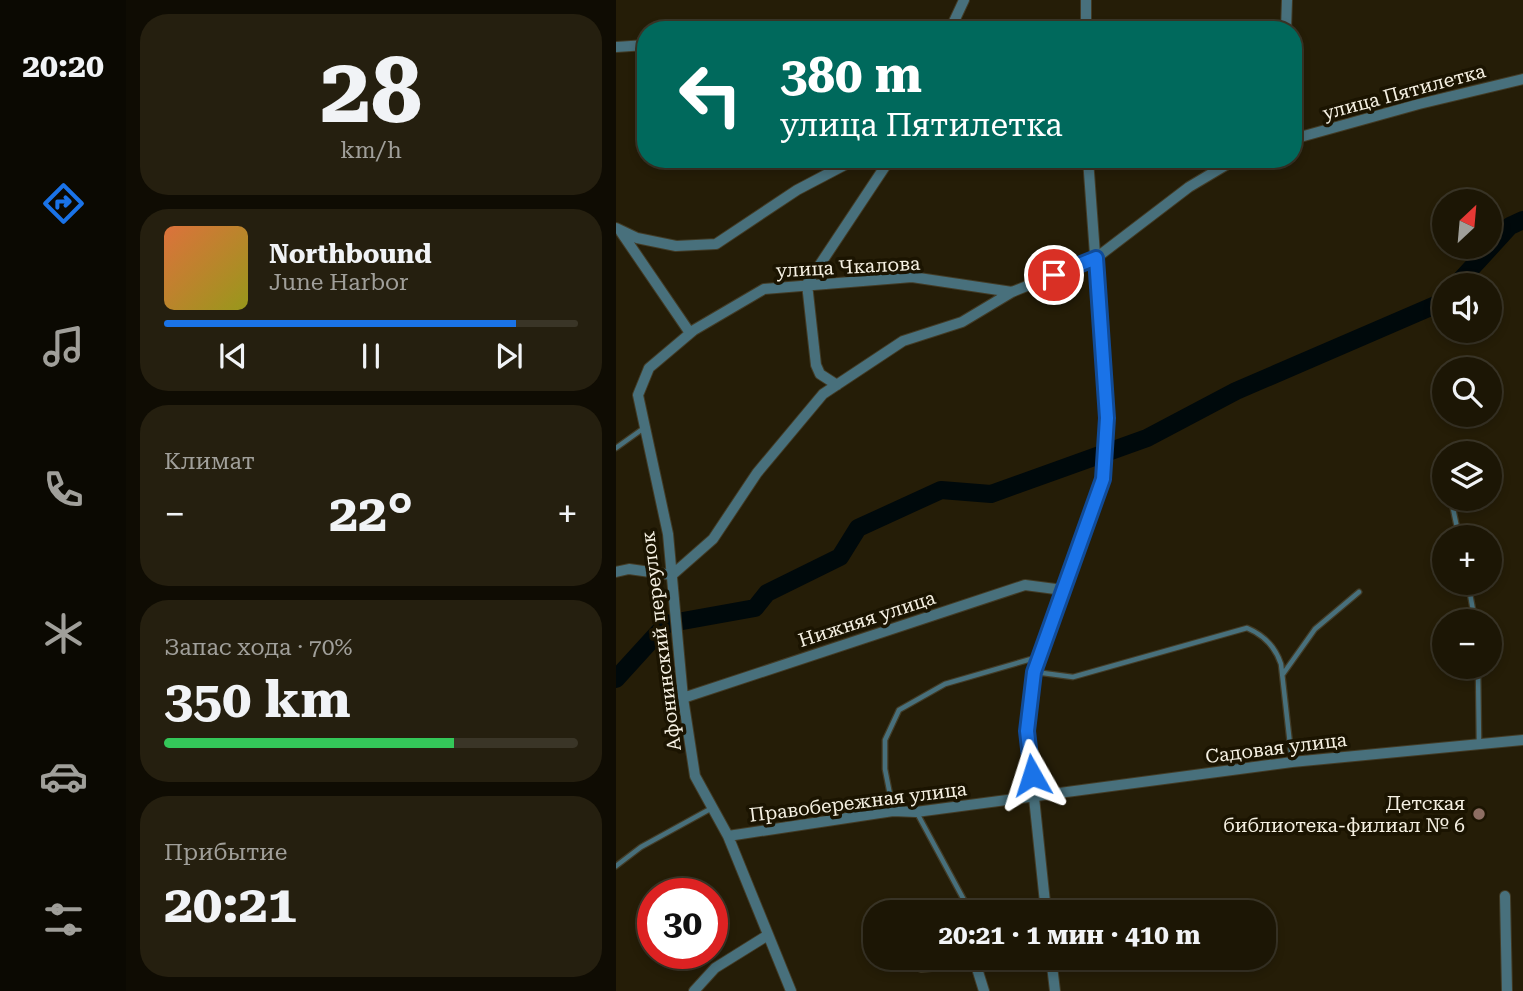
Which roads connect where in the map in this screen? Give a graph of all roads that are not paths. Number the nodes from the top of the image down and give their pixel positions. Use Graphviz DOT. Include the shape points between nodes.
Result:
graph roads {
  1 [pos="964,0"];
  2 [pos="1086,0"];
  3 [pos="1287,0"];
  4 [pos="954,21"];
  5 [pos="1086,21"];
  6 [pos="1286,21"];
  7 [pos="637,46"];
  8 [pos="616,47"];
  9 [pos="1523,79"];
  10 [pos="1302,136"];
  11 [pos="839,168"];
  12 [pos="884,168"];
  13 [pos="1089,168"];
  14 [pos="1221,168"];
  15 [pos="618,230"];
  16 [pos="1096,258"];
  17 [pos="807,284"];
  18 [pos="1012,292"];
  19 [pos="690,333"];
  20 [pos="837,385"];
  21 [pos="638,395"];
  22 [pos="645,427"];
  23 [pos="616,448"];
  24 [pos="616,572"];
  25 [pos="672,575"];
  26 [pos="1063,590"];
  27 [pos="1359,592"];
  28 [pos="1040,656"];
  29 [pos="1034,672"];
  30 [pos="1282,675"];
  31 [pos="1478,679"];
  32 [pos="683,698"];
  33 [pos="1523,740"];
  34 [pos="1479,744"];
  35 [pos="1292,762"];
  36 [pos="1034,797"];
  37 [pos="712,808"];
  38 [pos="893,811"];
  39 [pos="916,812"];
  40 [pos="727,836"];
  41 [pos="616,866"];
  42 [pos="1505,896"];
  43 [pos="964,900"];
  44 [pos="1045,900"];
  45 [pos="768,935"];
  46 [pos="978,970"];
  47 [pos="1053,970"];
  48 [pos="694,991"];
  49 [pos="791,991"];
  50 [pos="984,991"];
  51 [pos="1055,991"];
  52 [pos="1507,991"];
  1 -- 4 [label="street"];
  2 -- 5 [label="street"];
  3 -- 6 [label="street"];
  7 -- 8 [label="street"];
  9 -- 10 [label="street, улица Пятилетка"];
  11 -- 15 [label="street" via="716,244 676,246"];
  12 -- 17 [label="street"];
  13 -- 16 [label="street"];
  14 -- 16 [label="street"];
  15 -- 19 [label="street"];
  16 -- 18 [label="street"];
  16 -- 26 [label="street" via="1107,418 1103,479"];
  17 -- 18 [label="street, улица Чкалова" via="912,277"];
  17 -- 19 [label="street, улица Чкалова" via="764,289"];
  17 -- 20 [label="street" via="816,365 820,374"];
  18 -- 20 [label="street" via="962,322 903,341"];
  19 -- 21 [label="street, улица Чкалова" via="649,368"];
  20 -- 25 [label="street" via="823,394 757,473 713,539"];
  21 -- 22 [label="street, Афонинский переулок"];
  22 -- 23 [label="lane"];
  22 -- 25 [label="street, Афонинский переулок"];
  24 -- 25 [label="street" via="629,569"];
  25 -- 32 [label="street, Афонинский переулок"];
  26 -- 28 [label="street"];
  26 -- 32 [label="street, Нижняя улица" via="1024,585"];
  27 -- 30 [label="lane" via="1315,629"];
  28 -- 29 [label="street"];
  28 -- 38 [label="lane" via="945,684 899,710 885,740"];
  29 -- 30 [label="lane" via="1073,677 1247,628 1262,634 1278,655"];
  29 -- 36 [label="street" via="1027,731"];
  30 -- 35 [label="lane"];
  31 -- 34 [label="lane"];
  32 -- 37 [label="street, Афонинский переулок" via="695,776"];
  33 -- 34 [label="street, Садовая улица"];
  34 -- 35 [label="street, Садовая улица"];
  35 -- 36 [label="street, Садовая улица"];
  36 -- 39 [label="street, Правобережная улица"];
  36 -- 44 [label="street"];
  37 -- 40 [label="street, Афонинский переулок"];
  37 -- 41 [label="lane"];
  38 -- 39 [label="street, Правобережная улица"];
  38 -- 40 [label="street, Правобережная улица"];
  39 -- 43 [label="lane"];
  40 -- 45 [label="street, Афонинский переулок"];
  42 -- 52 [label="street"];
  45 -- 48 [label="street" via="715,968"];
  45 -- 49 [label="street, Афонинский переулок"];
  46 -- 50 [label="street"];
  47 -- 51 [label="street"];
}
